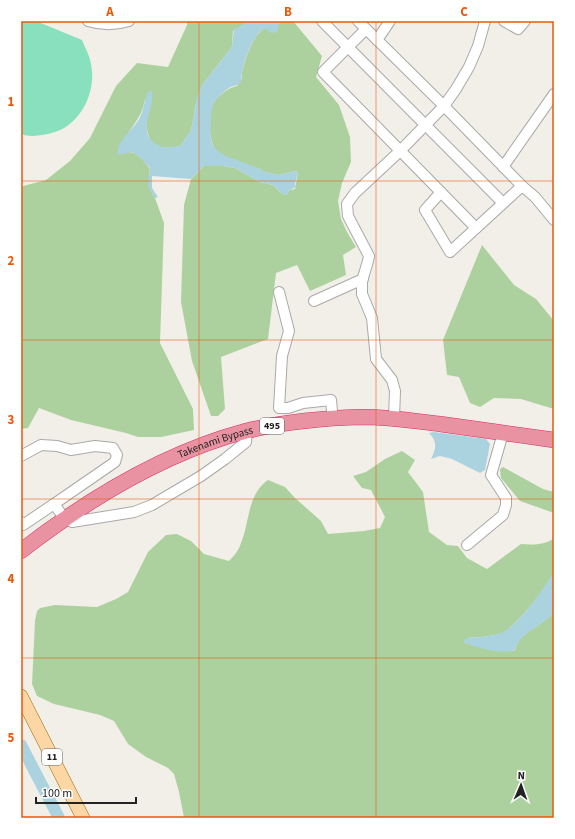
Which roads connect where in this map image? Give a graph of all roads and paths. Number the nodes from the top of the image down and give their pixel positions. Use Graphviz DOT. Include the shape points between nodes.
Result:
graph roads {
  1 [pos="88,21"];
  2 [pos="129,21"];
  3 [pos="322,21"];
  4 [pos="358,21"];
  5 [pos="390,21"];
  6 [pos="485,21"];
  7 [pos="504,21"];
  8 [pos="525,21"];
  9 [pos="366,29"];
  10 [pos="377,40"];
  11 [pos="348,46"];
  12 [pos="554,94"];
  13 [pos="444,106"];
  14 [pos="425,125"];
  15 [pos="400,151"];
  16 [pos="503,167"];
  17 [pos="522,186"];
  18 [pos="441,192"];
  19 [pos="503,203"];
  20 [pos="554,220"];
  21 [pos="476,228"];
  22 [pos="363,278"];
  23 [pos="279,292"];
  24 [pos="314,301"];
  25 [pos="332,411"];
  26 [pos="395,415"];
  27 [pos="247,431"];
  28 [pos="554,432"];
  29 [pos="503,433"];
  30 [pos="554,440"];
  31 [pos="21,456"];
  32 [pos="59,512"];
  33 [pos="21,522"];
  34 [pos="21,540"];
  35 [pos="467,545"];
  36 [pos="21,551"];
  37 [pos="21,696"];
  38 [pos="21,716"];
  39 [pos="74,818"];
  40 [pos="83,818"];
  1 -- 2 [label="street" via="98,24"];
  3 -- 11 [label="street"];
  4 -- 9 [label="street"];
  5 -- 10 [label="street"];
  6 -- 13 [label="street" via="469,67"];
  7 -- 8 [label="street" via="518,29"];
  9 -- 10 [label="street"];
  9 -- 11 [label="street"];
  10 -- 13 [label="street"];
  11 -- 14 [label="street"];
  11 -- 15 [label="street" via="323,72"];
  12 -- 16 [label="street"];
  13 -- 14 [label="street"];
  13 -- 16 [label="street"];
  14 -- 15 [label="street"];
  14 -- 19 [label="street"];
  15 -- 18 [label="street"];
  15 -- 22 [label="street" via="355,193 347,204 348,216 369,256"];
  16 -- 17 [label="street"];
  17 -- 19 [label="street"];
  17 -- 20 [label="street"];
  18 -- 21 [label="street"];
  18 -- 21 [label="street" via="424,210 450,252"];
  19 -- 21 [label="street"];
  22 -- 24 [label="street"];
  22 -- 26 [label="street" via="362,294 372,318 376,359 392,380 395,391"];
  23 -- 25 [label="street" via="289,330 282,356 279,408 331,400"];
  25 -- 26 [label="highway, Takenami Bypass / 495"];
  25 -- 32 [label="highway, Takenami Bypass / 495" via="280,417 218,432 193,441 97,488"];
  26 -- 27 [label="highway, Takenami Bypass / 495" via="333,418"];
  26 -- 28 [label="highway, Takenami Bypass / 495" via="467,420"];
  26 -- 29 [label="highway, Takenami Bypass / 495"];
  27 -- 32 [label="highway, Takenami Bypass / 495" via="195,448 102,494"];
  27 -- 32 [label="street" via="246,442 225,460 180,489 134,512 72,522"];
  29 -- 30 [label="highway, Takenami Bypass / 495"];
  29 -- 35 [label="street" via="491,475 506,498 503,515"];
  31 -- 32 [label="street" via="41,445 71,450 95,446 112,448 117,454 115,462"];
  32 -- 33 [label="street" via="23,526"];
  32 -- 34 [label="highway, Takenami Bypass / 495"];
  32 -- 36 [label="highway, Takenami Bypass / 495"];
  37 -- 40 [label="main road, 11"];
  38 -- 39 [label="main road, 11"];
}
